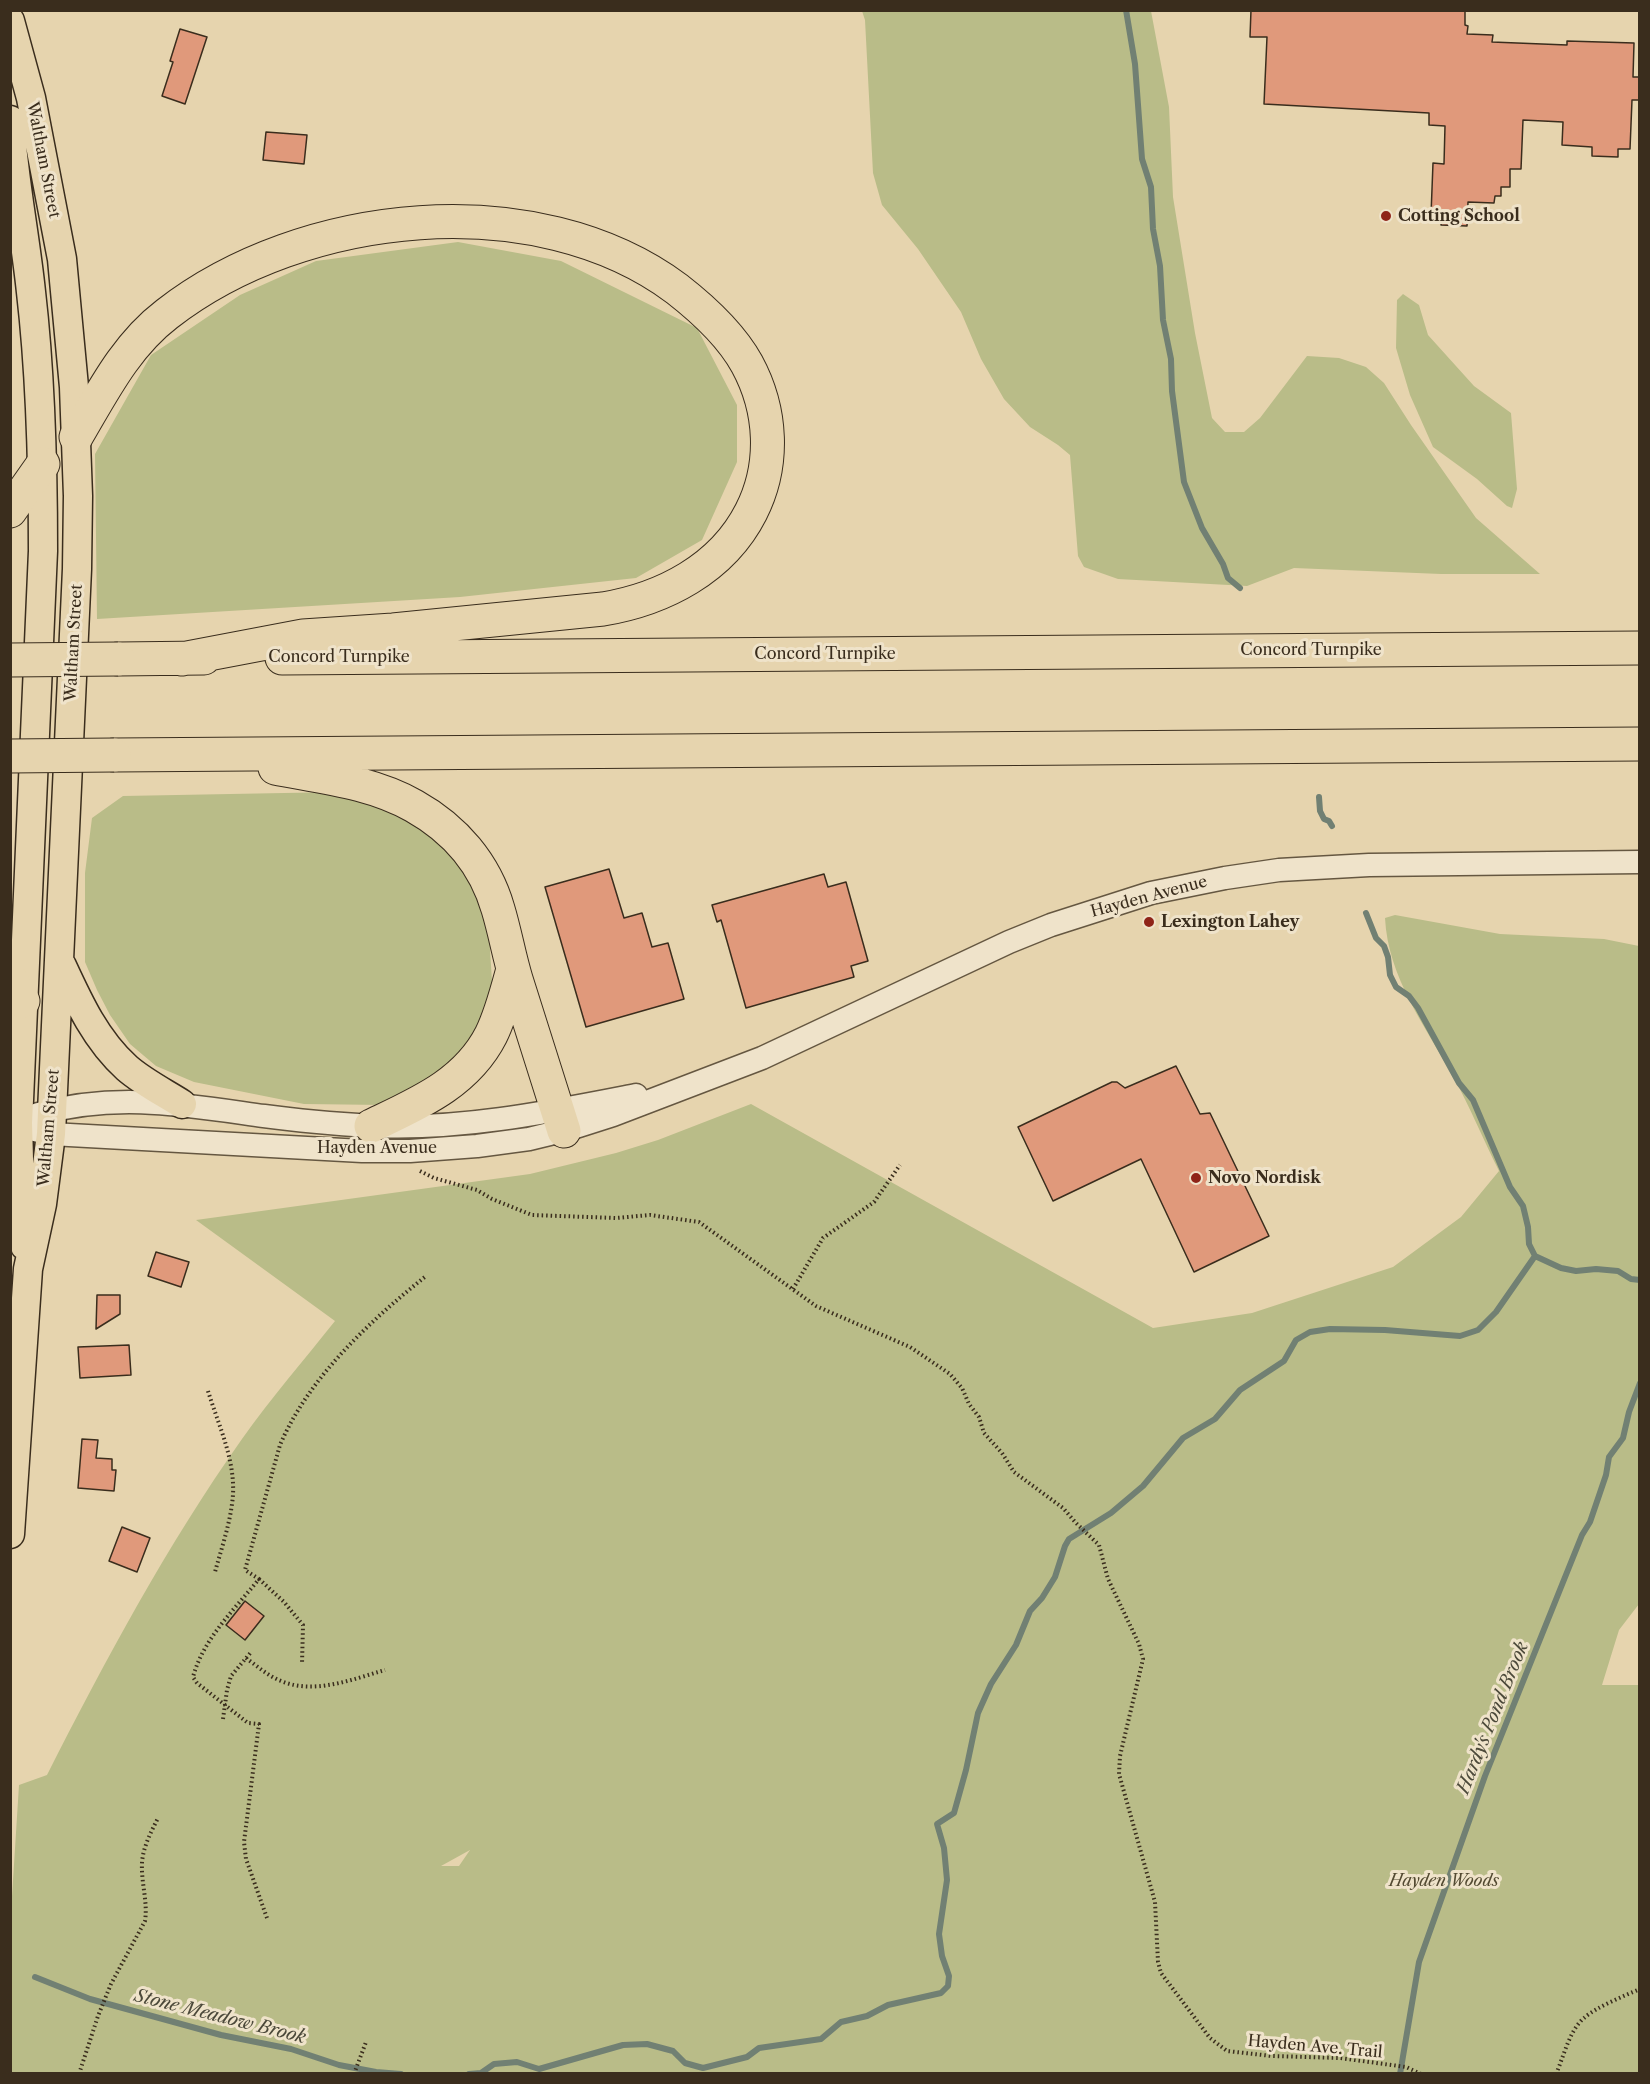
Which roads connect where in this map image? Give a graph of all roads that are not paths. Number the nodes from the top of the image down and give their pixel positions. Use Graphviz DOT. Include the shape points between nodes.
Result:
graph roads {
  1 [pos="10,21"];
  2 [pos="21,99"];
  3 [pos="10,120"];
  4 [pos="52,205"];
  5 [pos="20,210"];
  6 [pos="76,437"];
  7 [pos="43,464"];
  8 [pos="10,511"];
  9 [pos="1640,648"];
  10 [pos="182,658"];
  11 [pos="10,660"];
  12 [pos="1640,744"];
  13 [pos="208,754"];
  14 [pos="10,756"];
  15 [pos="1640,862"];
  16 [pos="60,960"];
  17 [pos="513,969"];
  18 [pos="17,990"];
  19 [pos="182,1104"];
  20 [pos="561,1121"];
  21 [pos="18,1123"];
  22 [pos="52,1123"];
  23 [pos="371,1126"];
  24 [pos="28,1269"];
  25 [pos="10,1534"];
  1 -- 2 [label="main road, Waltham Street"];
  2 -- 4 [label="main road, Waltham Street"];
  3 -- 5 [label="main road, Waltham Street"];
  4 -- 5 [label="main road"];
  4 -- 6 [label="main road, Waltham Street" via="67,305"];
  5 -- 7 [label="main road, Waltham Street" via="33,308"];
  6 -- 10 [label="highway" via="135,344 193,296 252,264 295,248 357,231 417,223 518,227 569,237 616,253 652,272 697,306 731,341 751,373 767,426 759,494 743,526 722,553 672,587 629,604 603,609 303,636"];
  6 -- 16 [label="main road, Waltham Street" via="78,551"];
  7 -- 8 [label="highway"];
  7 -- 18 [label="main road, Waltham Street" via="43,551"];
  9 -- 10 [label="highway, Concord Turnpike"];
  10 -- 11 [label="highway, Concord Turnpike, bridge"];
  12 -- 13 [label="highway"];
  13 -- 14 [label="highway, bridge"];
  13 -- 17 [label="highway" via="362,786 404,801 433,818 467,849 489,884"];
  15 -- 20 [label="street, Hayden Avenue" via="1334,866 1243,875 1151,893 1017,938 762,1058 693,1084"];
  16 -- 19 [label="main road" via="86,1015 111,1052 137,1076"];
  16 -- 22 [label="main road, Waltham Street"];
  17 -- 20 [label="highway"];
  17 -- 23 [label="highway" via="495,1026 470,1065 432,1096"];
  18 -- 21 [label="main road, Waltham Street"];
  19 -- 22 [label="street, Hayden Avenue" via="129,1101"];
  19 -- 23 [label="street, Hayden Avenue"];
  20 -- 22 [label="street, Hayden Avenue" via="529,1139 388,1151"];
  20 -- 23 [label="street, Hayden Avenue"];
  21 -- 22 [label="street" via="35,1130"];
  21 -- 24 [label="main road, Waltham Street"];
  22 -- 24 [label="main road, Waltham Street" via="42,1203"];
  24 -- 25 [label="main road, Waltham Street"];
}
